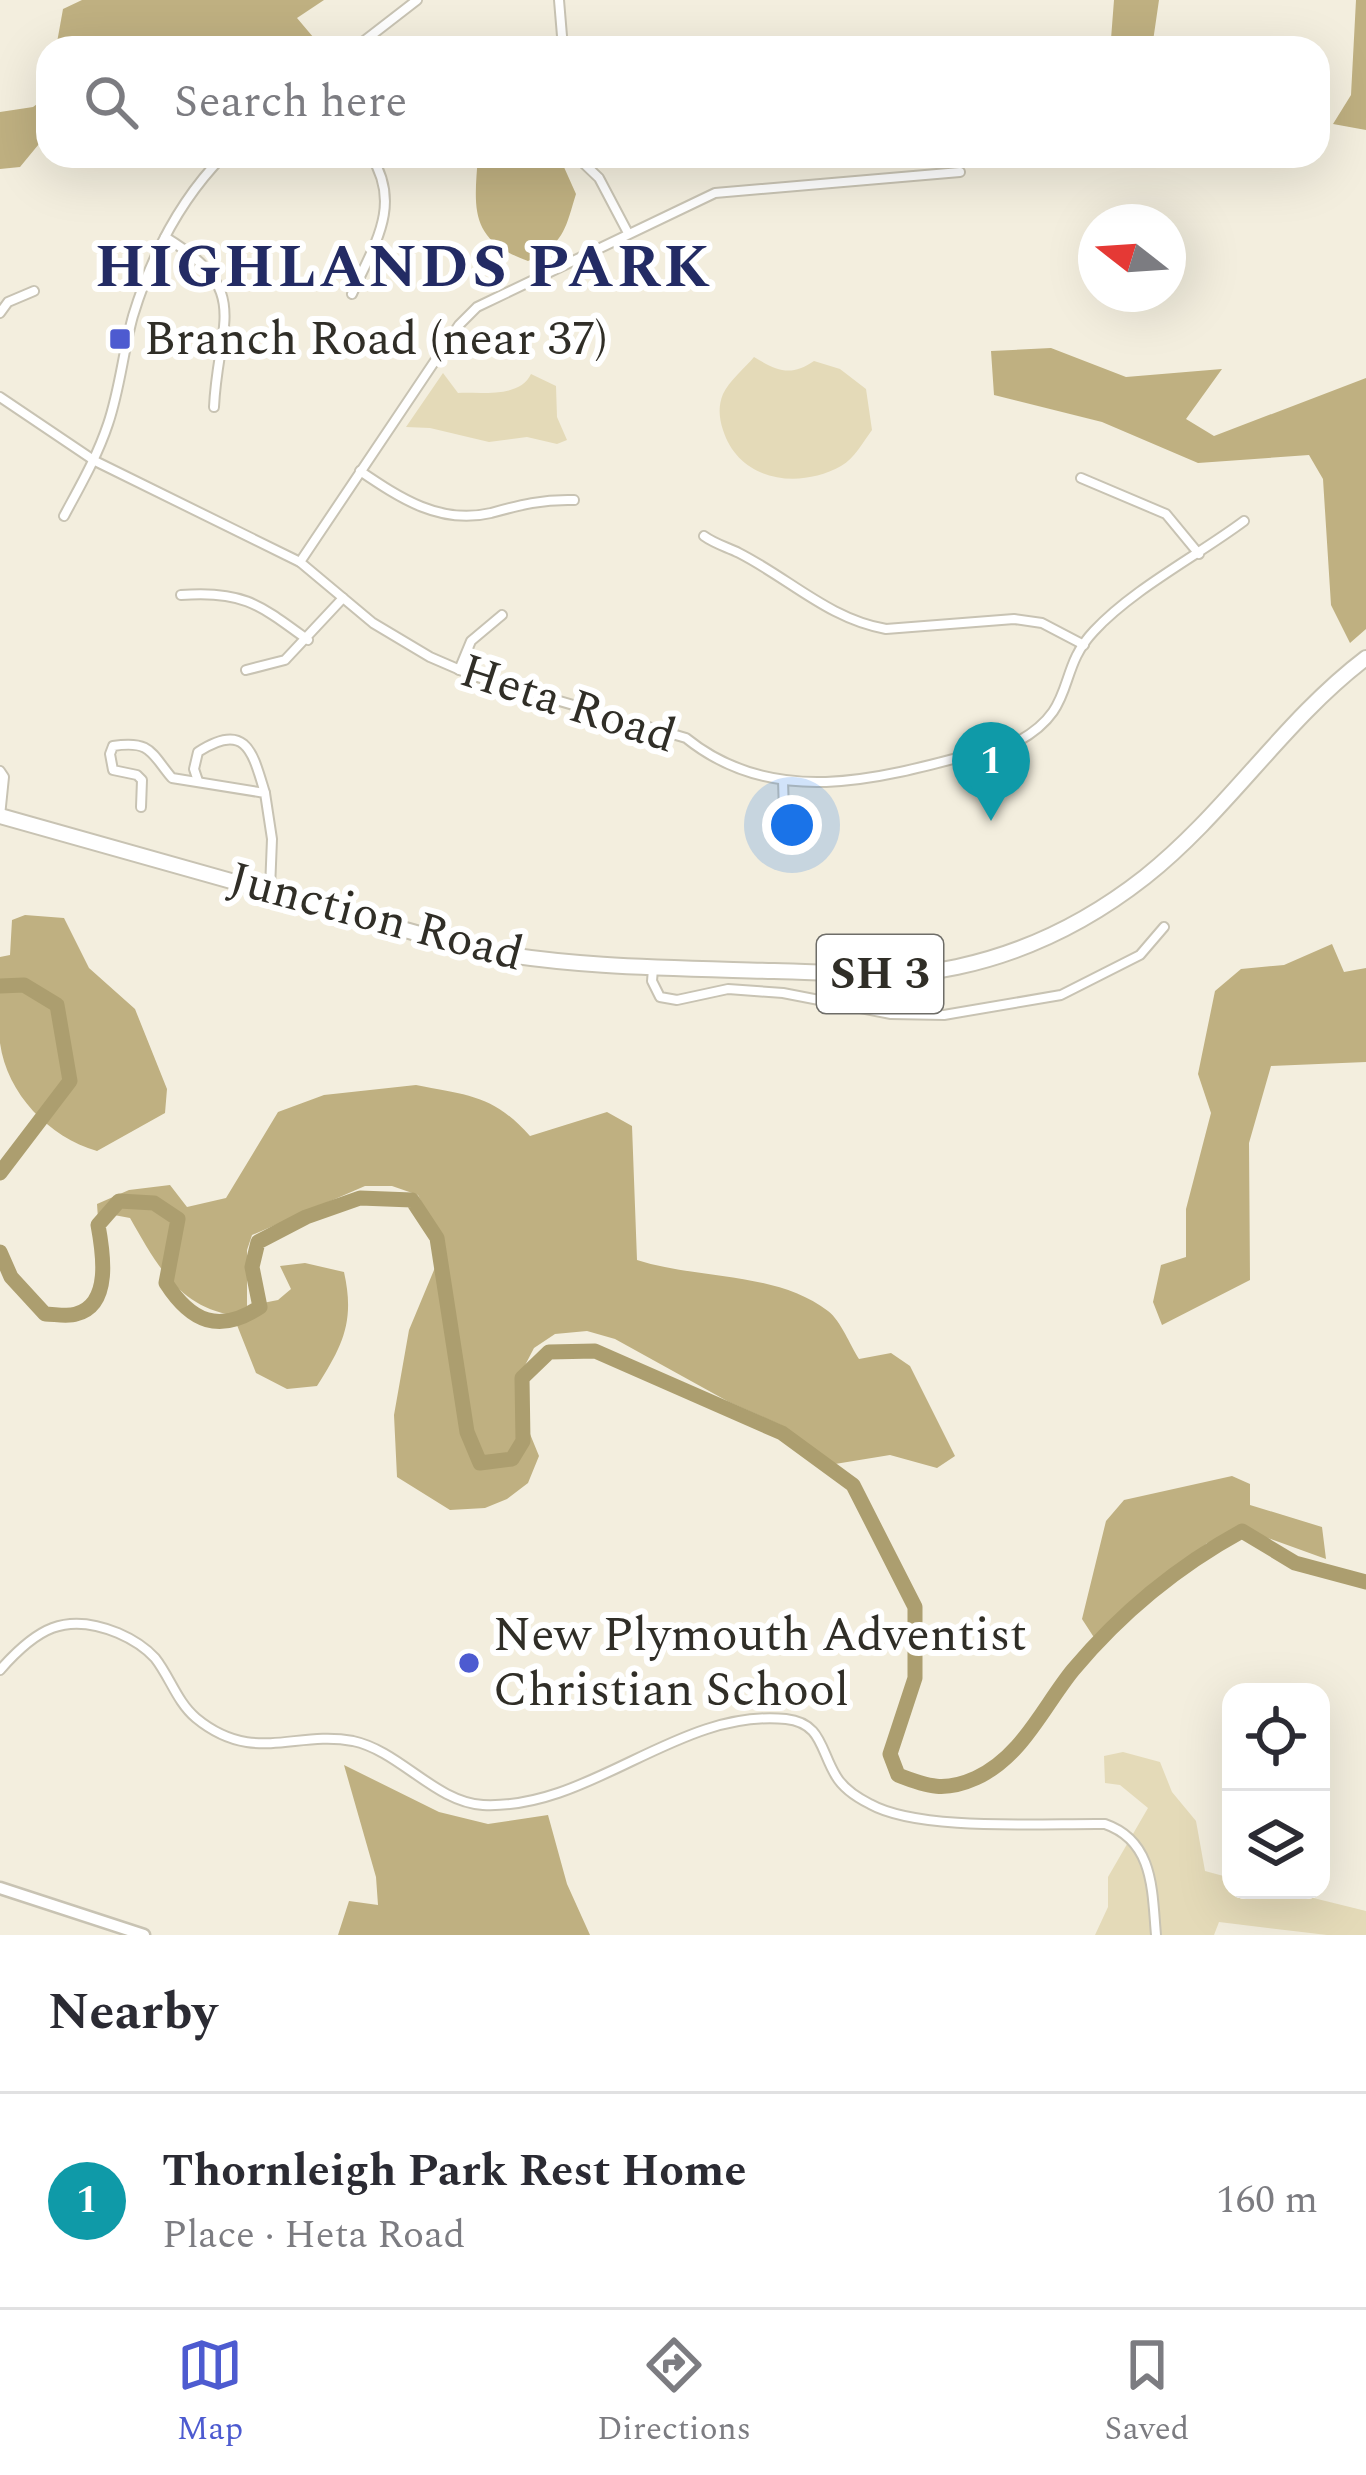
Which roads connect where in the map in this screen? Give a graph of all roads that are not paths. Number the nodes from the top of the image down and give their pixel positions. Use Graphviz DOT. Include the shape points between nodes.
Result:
graph roads {
  1 [pos="417,0"];
  2 [pos="560,0"];
  3 [pos="370,36"];
  4 [pos="562,36"];
  5 [pos="211,168"];
  6 [pos="378,168"];
  7 [pos="589,168"];
  8 [pos="960,172"];
  9 [pos="628,233"];
  10 [pos="165,237"];
  11 [pos="34,292"];
  12 [pos="352,294"];
  13 [pos="0,313"];
  14 [pos="0,397"];
  15 [pos="214,407"];
  16 [pos="94,461"];
  17 [pos="360,471"];
  18 [pos="1081,478"];
  19 [pos="574,500"];
  20 [pos="64,516"];
  21 [pos="1244,521"];
  22 [pos="704,536"];
  23 [pos="1199,554"];
  24 [pos="300,562"];
  25 [pos="182,595"];
  26 [pos="344,598"];
  27 [pos="502,615"];
  28 [pos="308,640"];
  29 [pos="1084,645"];
  30 [pos="1366,658"];
  31 [pos="246,670"];
  32 [pos="459,670"];
  33 [pos="0,771"];
  34 [pos="784,780"];
  35 [pos="198,781"];
  36 [pos="265,793"];
  37 [pos="140,807"];
  38 [pos="0,816"];
  39 [pos="785,845"];
  40 [pos="270,889"];
  41 [pos="1165,927"];
  42 [pos="653,967"];
  43 [pos="0,1670"];
  44 [pos="0,1888"];
  45 [pos="144,1935"];
  46 [pos="1156,1935"];
  1 -- 3 [label="street"];
  2 -- 4 [label="street"];
  5 -- 10 [label="street"];
  6 -- 12 [label="street" via="387,211"];
  7 -- 9 [label="street"];
  8 -- 9 [label="street" via="726,190"];
  9 -- 17 [label="street" via="471,312"];
  10 -- 15 [label="street" via="200,258 225,299"];
  10 -- 16 [label="street" via="132,319 120,388"];
  11 -- 13 [label="street"];
  14 -- 16 [label="street, Heta Road"];
  16 -- 20 [label="street"];
  16 -- 24 [label="street, Heta Road"];
  17 -- 19 [label="street" via="407,502 447,515"];
  17 -- 24 [label="street"];
  18 -- 23 [label="street" via="1166,514"];
  21 -- 23 [label="street, Heta Road"];
  22 -- 29 [label="street" via="870,626 1014,619 1042,622"];
  23 -- 29 [label="street, Heta Road" via="1110,615"];
  24 -- 26 [label="street, Heta Road"];
  25 -- 28 [label="street" via="235,594"];
  26 -- 28 [label="street"];
  26 -- 32 [label="street, Heta Road" via="390,635"];
  27 -- 32 [label="street" via="471,641"];
  28 -- 31 [label="street" via="285,660"];
  29 -- 34 [label="street, Heta Road" via="1060,705 1017,742 862,781"];
  30 -- 42 [label="highway, Junction Road / SH 3" via="1333,683 1185,844 1079,923 954,968 890,974"];
  32 -- 34 [label="street, Heta Road" via="648,725 686,738 734,770"];
  33 -- 38 [label="street"];
  34 -- 39 [label="street"];
  35 -- 36 [label="street"];
  35 -- 36 [label="street" via="198,752 220,741 245,743"];
  35 -- 37 [label="street" via="172,778 144,746 113,746 109,766 142,780"];
  36 -- 40 [label="street"];
  38 -- 40 [label="highway, Junction Road / SH 3"];
  40 -- 42 [label="highway, Junction Road / SH 3" via="473,949"];
  41 -- 42 [label="street" via="1140,955 1061,995 944,1015 728,989 677,1000 660,997"];
  43 -- 46 [label="street" via="53,1626 93,1624 146,1648 187,1709 220,1732 254,1745 352,1741 486,1805 596,1780 704,1729 789,1719 811,1726 836,1777 875,1808 1124,1831 1145,1861"];
  44 -- 45 [label="street"];
}
